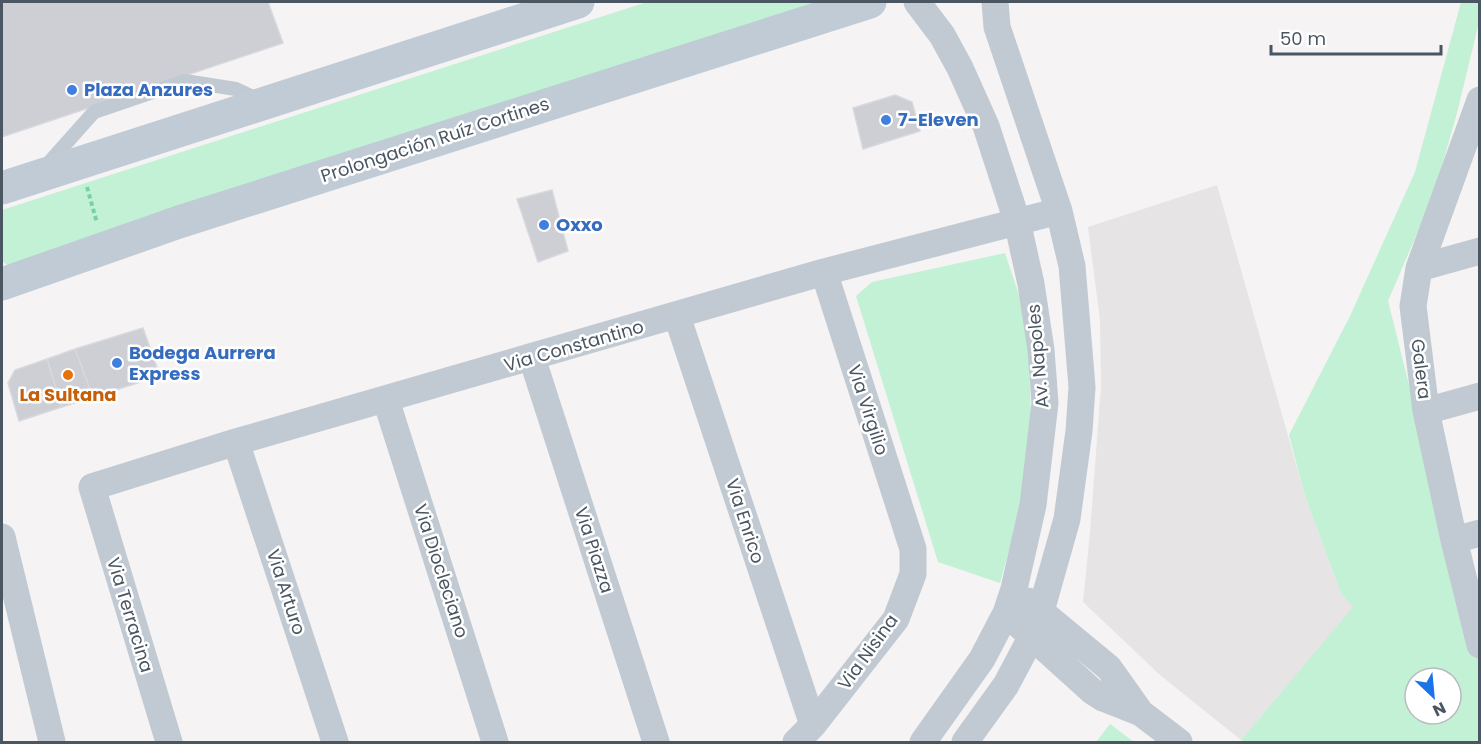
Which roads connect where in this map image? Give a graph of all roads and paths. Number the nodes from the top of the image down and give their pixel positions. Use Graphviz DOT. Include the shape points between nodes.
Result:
graph roads {
  1 [pos="578,2"];
  2 [pos="870,2"];
  3 [pos="917,2"];
  4 [pos="995,2"];
  5 [pos="278,100"];
  6 [pos="1479,106"];
  7 [pos="37,177"];
  8 [pos="87,186"];
  9 [pos="2,188"];
  10 [pos="1059,211"];
  11 [pos="1017,221"];
  12 [pos="98,228"];
  13 [pos="1479,251"];
  14 [pos="1419,268"];
  15 [pos="824,272"];
  16 [pos="2,284"];
  17 [pos="677,316"];
  18 [pos="532,358"];
  19 [pos="1479,396"];
  20 [pos="386,400"];
  21 [pos="1426,411"];
  22 [pos="236,442"];
  23 [pos="92,487"];
  24 [pos="1479,533"];
  25 [pos="2,537"];
  26 [pos="1454,540"];
  27 [pos="913,549"];
  28 [pos="1010,601"];
  29 [pos="1036,624"];
  30 [pos="1479,645"];
  31 [pos="804,734"];
  32 [pos="52,742"];
  33 [pos="169,742"];
  34 [pos="335,742"];
  35 [pos="495,742"];
  36 [pos="656,742"];
  37 [pos="923,742"];
  38 [pos="965,742"];
  39 [pos="1179,742"];
  1 -- 5 [label="main road"];
  2 -- 16 [label="main road, Prolongación Ruíz Cortines" via="179,222"];
  3 -- 11 [label="street, Av. Napoles" via="960,68 986,126"];
  4 -- 10 [label="street" via="998,27"];
  5 -- 7 [label="main road"];
  5 -- 7 [label="lane" via="185,81 94,112"];
  6 -- 14 [label="street, Galera"];
  7 -- 9 [label="main road"];
  8 -- 12 [label="path"];
  10 -- 11 [label="street, Via Constantino"];
  10 -- 29 [label="street" via="1072,266 1082,387 1067,519"];
  11 -- 15 [label="street, Via Constantino"];
  11 -- 28 [label="street, Av. Napoles" via="1031,284 1045,404 1033,505"];
  13 -- 14 [label="street"];
  14 -- 21 [label="street, Galera" via="1413,306"];
  15 -- 17 [label="street, Via Constantino"];
  15 -- 27 [label="street, Via Virgilio"];
  17 -- 18 [label="street, Via Constantino"];
  17 -- 31 [label="street, Via Enrico"];
  18 -- 20 [label="street, Via Constantino"];
  18 -- 36 [label="street, Via Piazza"];
  19 -- 21 [label="street"];
  20 -- 22 [label="street, Via Constantino"];
  20 -- 35 [label="street, Via Diocleciano"];
  21 -- 26 [label="street, Galera"];
  22 -- 23 [label="street, Via Constantino"];
  22 -- 34 [label="street, Via Arturo"];
  23 -- 33 [label="street, Via Terracina"];
  24 -- 26 [label="street"];
  25 -- 32 [label="street"];
  26 -- 30 [label="street, Galera"];
  27 -- 31 [label="street, Via Nisina" via="913,574 896,619"];
  28 -- 29 [label="street"];
  28 -- 37 [label="street, Av. Napoles" via="982,659"];
  29 -- 38 [label="street" via="1006,686"];
  29 -- 39 [label="street" via="1092,691 1141,713"];
}
